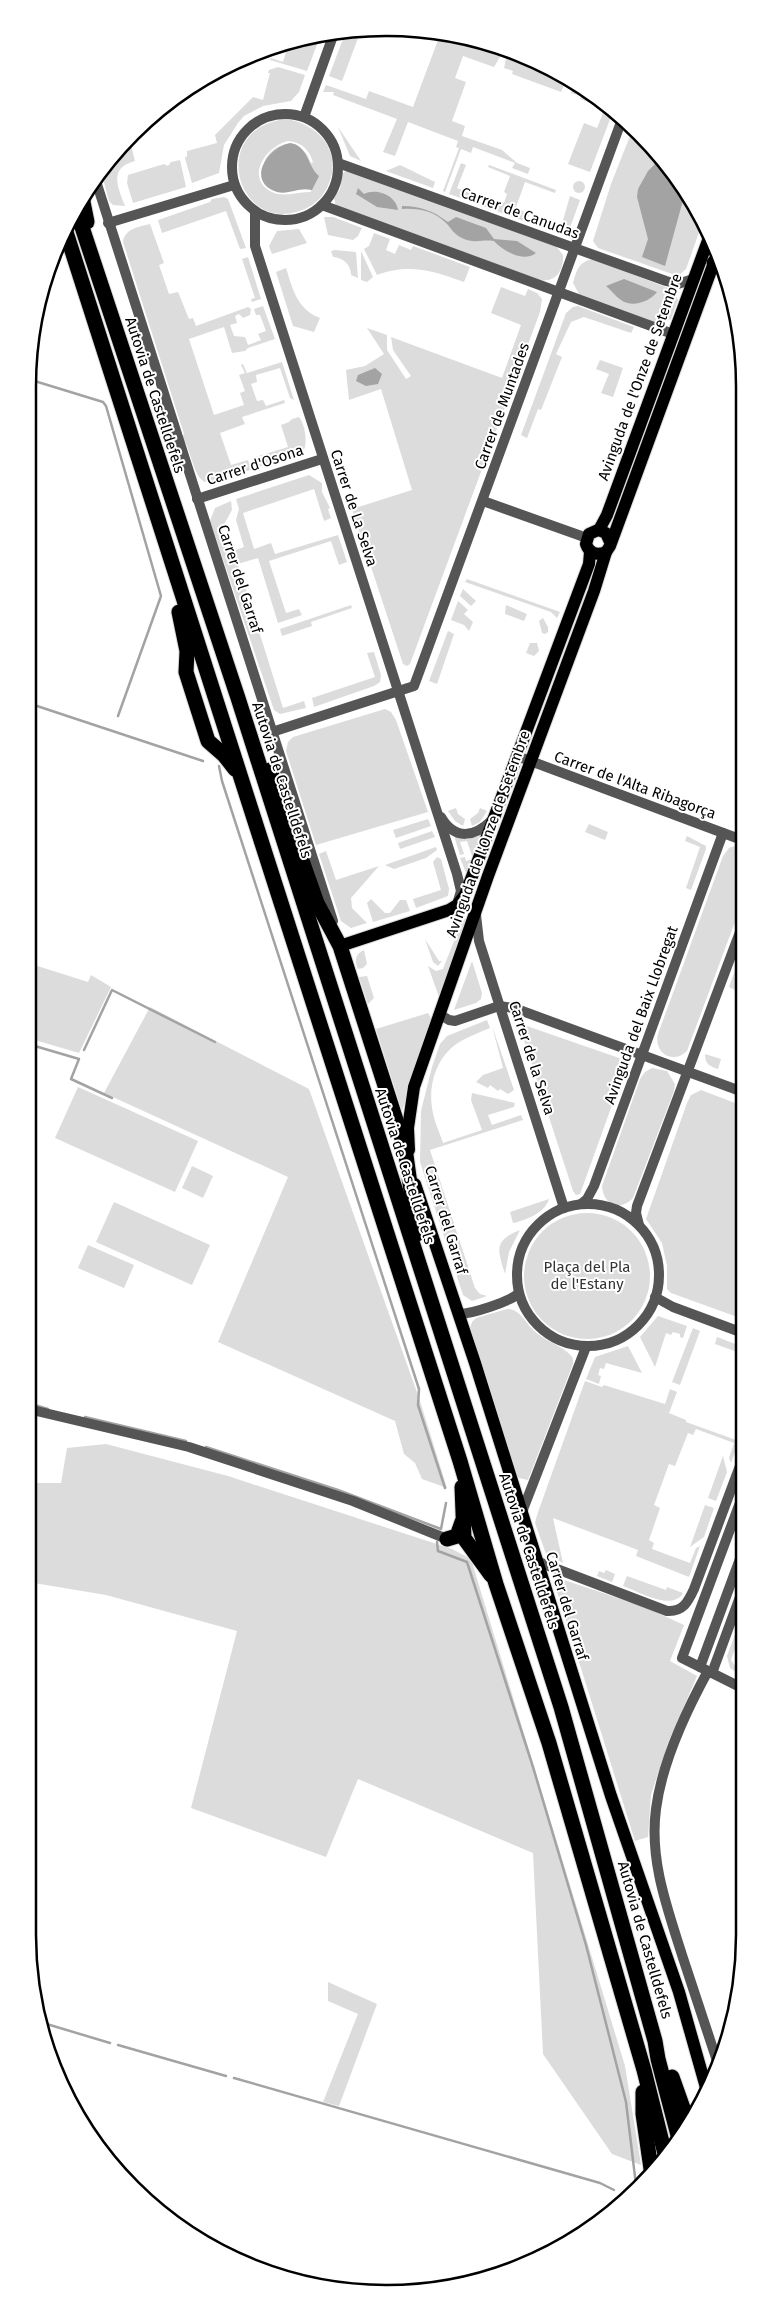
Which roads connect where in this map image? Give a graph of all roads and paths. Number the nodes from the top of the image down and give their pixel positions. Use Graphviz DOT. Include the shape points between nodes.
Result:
graph roads {
  1 [pos="331,41"];
  2 [pos="304,117"];
  3 [pos="620,126"];
  4 [pos="338,163"];
  5 [pos="234,185"];
  6 [pos="98,188"];
  7 [pos="322,205"];
  8 [pos="84,209"];
  9 [pos="255,212"];
  10 [pos="79,218"];
  11 [pos="108,223"];
  12 [pos="68,239"];
  13 [pos="706,245"];
  14 [pos="576,249"];
  15 [pos="714,265"];
  16 [pos="96,273"];
  17 [pos="693,280"];
  18 [pos="560,293"];
  19 [pos="690,328"];
  20 [pos="672,334"];
  21 [pos="322,459"];
  22 [pos="197,499"];
  23 [pos="483,500"];
  24 [pos="599,530"];
  25 [pos="587,538"];
  26 [pos="608,547"];
  27 [pos="590,552"];
  28 [pos="399,691"];
  29 [pos="238,698"];
  30 [pos="272,732"];
  31 [pos="518,756"];
  32 [pos="530,762"];
  33 [pos="436,811"];
  34 [pos="495,818"];
  35 [pos="723,833"];
  36 [pos="736,838"];
  37 [pos="460,902"];
  38 [pos="476,915"];
  39 [pos="736,940"];
  40 [pos="340,946"];
  41 [pos="499,1006"];
  42 [pos="439,1014"];
  43 [pos="455,1021"];
  44 [pos="431,1039"];
  45 [pos="642,1055"];
  46 [pos="687,1071"];
  47 [pos="736,1089"];
  48 [pos="408,1128"];
  49 [pos="405,1148"];
  50 [pos="581,1204"];
  51 [pos="564,1208"];
  52 [pos="640,1226"];
  53 [pos="518,1294"];
  54 [pos="655,1297"];
  55 [pos="429,1300"];
  56 [pos="459,1314"];
  57 [pos="736,1330"];
  58 [pos="586,1347"];
  59 [pos="36,1411"];
  60 [pos="460,1461"];
  61 [pos="736,1476"];
  62 [pos="522,1512"];
  63 [pos="736,1513"];
  64 [pos="463,1516"];
  65 [pos="448,1539"];
  66 [pos="473,1552"];
  67 [pos="536,1561"];
  68 [pos="736,1574"];
  69 [pos="496,1584"];
  70 [pos="736,1604"];
  71 [pos="707,1670"];
  72 [pos="736,1685"];
  73 [pos="655,2041"];
  74 [pos="715,2053"];
  75 [pos="644,2070"];
  76 [pos="701,2071"];
  77 [pos="706,2075"];
  78 [pos="704,2081"];
  79 [pos="686,2115"];
  80 [pos="677,2129"];
  81 [pos="663,2147"];
  82 [pos="650,2164"];
  1 -- 2 [label="street"];
  2 -- 4 [label="street" via="328,135"];
  2 -- 5 [label="street" via="274,114 247,128 232,155"];
  3 -- 14 [label="street, Carrer de Muntades"];
  4 -- 7 [label="street" via="337,178"];
  4 -- 14 [label="street, Carrer de Canudas"];
  5 -- 9 [label="street"];
  5 -- 11 [label="street"];
  6 -- 11 [label="street, Carrer del Garraf"];
  7 -- 9 [label="street" via="297,219 268,218"];
  7 -- 18 [label="street"];
  8 -- 16 [label="highway"];
  9 -- 21 [label="street, Carrer de La Selva" via="255,246"];
  10 -- 16 [label="highway, Autovia de Castelldefels"];
  11 -- 22 [label="street, Carrer del Garraf"];
  12 -- 60 [label="highway" via="159,522 187,651 186,672 190,685 208,741 228,760 242,780"];
  13 -- 17 [label="main road, Avinguda de l'Onze de Setembre"];
  14 -- 17 [label="street, Carrer de Canudas" via="672,283"];
  14 -- 18 [label="street, Carrer de Muntades"];
  15 -- 19 [label="main road, Avinguda de l'Onze de Setembre"];
  16 -- 29 [label="highway, Autovia de Castelldefels"];
  17 -- 20 [label="main road, Avinguda de l'Onze de Setembre"];
  18 -- 20 [label="street"];
  18 -- 23 [label="street, Carrer de Muntades"];
  19 -- 20 [label="main road"];
  19 -- 26 [label="main road, Avinguda de l'Onze de Setembre"];
  20 -- 24 [label="main road, Avinguda de l'Onze de Setembre" via="607,516"];
  21 -- 22 [label="street, Carrer d'Osona"];
  21 -- 28 [label="street, Carrer de La Selva"];
  22 -- 30 [label="street, Carrer del Garraf"];
  23 -- 25 [label="street"];
  23 -- 28 [label="street, Carrer de Muntades" via="414,686"];
  24 -- 25 [label="main road" via="591,532"];
  24 -- 26 [label="main road" via="606,533"];
  25 -- 27 [label="main road"];
  26 -- 27 [label="main road" via="598,554"];
  26 -- 32 [label="main road, Avinguda de l'Onze de Setembre"];
  27 -- 31 [label="main road, Avinguda de l'Onze de Setembre" via="588,566"];
  28 -- 30 [label="street"];
  28 -- 33 [label="street, Carrer de La Selva"];
  29 -- 40 [label="highway" via="264,752 317,903"];
  29 -- 55 [label="highway, Autovia de Castelldefels"];
  30 -- 40 [label="street, Carrer del Garraf"];
  31 -- 32 [label="street, Carrer de l'Alta Ribagorça"];
  31 -- 34 [label="main road, Avinguda de l'Onze de Setembre"];
  32 -- 35 [label="street, Carrer de l'Alta Ribagorça"];
  32 -- 38 [label="main road, Avinguda de l'Onze de Setembre"];
  33 -- 34 [label="street, Carrer de La Selva" via="448,826 465,834 479,832"];
  33 -- 37 [label="street, Carrer de La Selva" via="460,887"];
  34 -- 37 [label="main road, Avinguda de l'Onze de Setembre" via="470,885"];
  35 -- 36 [label="street, Carrer de l'Alta Ribagorça"];
  35 -- 45 [label="street, Avinguda del Baix Llobregat"];
  37 -- 40 [label="main road" via="416,922"];
  38 -- 41 [label="street, Carrer de la Selva" via="479,941"];
  38 -- 42 [label="main road, Avinguda de l'Onze de Setembre"];
  39 -- 46 [label="street"];
  40 -- 49 [label="highway"];
  41 -- 43 [label="street"];
  41 -- 45 [label="street" via="514,1008"];
  41 -- 51 [label="street, Carrer de la Selva"];
  42 -- 43 [label="street"];
  42 -- 44 [label="main road, Avinguda de l'Onze de Setembre"];
  43 -- 44 [label="street" via="444,1026"];
  44 -- 48 [label="main road, Avinguda de l'Onze de Setembre" via="414,1088"];
  45 -- 46 [label="street"];
  45 -- 50 [label="street, Avinguda del Baix Llobregat" via="594,1186"];
  46 -- 47 [label="street"];
  46 -- 52 [label="street" via="637,1206"];
  48 -- 49 [label="highway"];
  48 -- 56 [label="main road, Carrer del Garraf" via="415,1184"];
  49 -- 55 [label="highway"];
  50 -- 51 [label="street"];
  50 -- 52 [label="street" via="609,1207"];
  51 -- 53 [label="street" via="544,1220 528,1237 516,1272"];
  52 -- 54 [label="street" via="655,1252 659,1273"];
  53 -- 56 [label="street"];
  53 -- 58 [label="street" via="531,1319 548,1335"];
  54 -- 57 [label="street"];
  54 -- 58 [label="street" via="646,1316 630,1332 611,1343"];
  55 -- 73 [label="highway, Autovia de Castelldefels" via="561,1707"];
  56 -- 62 [label="main road, Carrer del Garraf"];
  58 -- 62 [label="street"];
  59 -- 65 [label="street" via="189,1447 353,1501"];
  60 -- 64 [label="highway"];
  60 -- 69 [label="highway"];
  61 -- 67 [label="street" via="685,1606 673,1611"];
  62 -- 67 [label="main road, Carrer del Garraf"];
  63 -- 71 [label="street" via="682,1658"];
  64 -- 65 [label="highway" via="456,1536"];
  64 -- 66 [label="highway" via="462,1534"];
  65 -- 66 [label="highway"];
  66 -- 69 [label="highway"];
  67 -- 76 [label="main road, Carrer del Garraf" via="611,1796 679,1992"];
  68 -- 71 [label="street"];
  69 -- 75 [label="highway" via="541,1716"];
  70 -- 71 [label="street"];
  71 -- 72 [label="street"];
  71 -- 74 [label="street" via="664,1775 656,1809 655,1846 662,1895"];
  73 -- 79 [label="highway"];
  73 -- 80 [label="highway, Autovia de Castelldefels"];
  75 -- 81 [label="highway"];
  75 -- 82 [label="highway" via="643,2114"];
  76 -- 77 [label="main road"];
  76 -- 78 [label="main road, Carrer del Garraf"];
}
